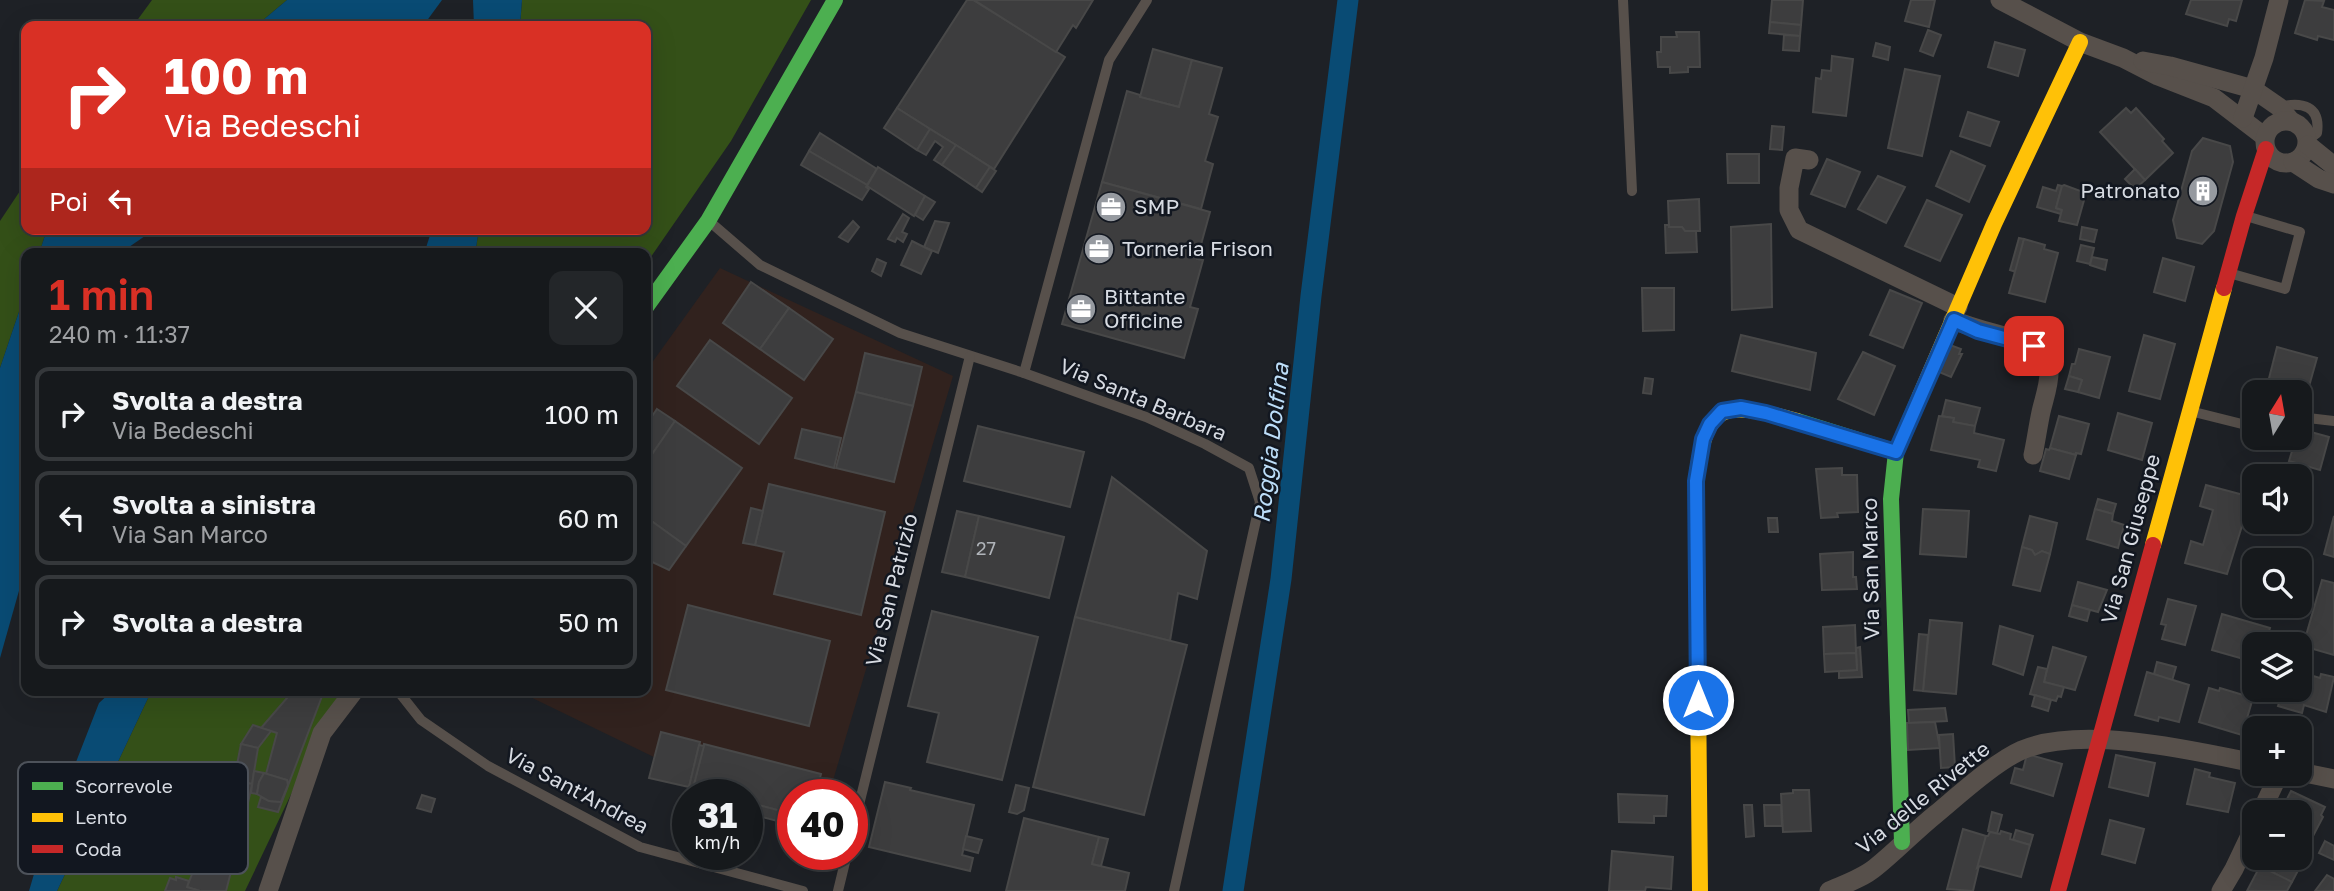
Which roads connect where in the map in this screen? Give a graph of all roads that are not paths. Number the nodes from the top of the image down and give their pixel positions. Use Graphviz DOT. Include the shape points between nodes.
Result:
graph roads {
  1 [pos="835,0"];
  2 [pos="1147,0"];
  3 [pos="1623,0"];
  4 [pos="2000,0"];
  5 [pos="2279,0"];
  6 [pos="2080,42"];
  7 [pos="2123,58"];
  8 [pos="2253,89"];
  9 [pos="2285,114"];
  10 [pos="2244,118"];
  11 [pos="2308,142"];
  12 [pos="2276,152"];
  13 [pos="1809,160"];
  14 [pos="2334,166"];
  15 [pos="2334,184"];
  16 [pos="1632,191"];
  17 [pos="2247,207"];
  18 [pos="708,221"];
  19 [pos="2228,272"];
  20 [pos="651,300"];
  21 [pos="1956,314"];
  22 [pos="970,356"];
  23 [pos="1024,373"];
  24 [pos="2190,411"];
  25 [pos="2312,418"];
  26 [pos="2334,421"];
  27 [pos="2242,424"];
  28 [pos="1896,452"];
  29 [pos="2033,455"];
  30 [pos="350,696"];
  31 [pos="401,696"];
  32 [pos="2100,739"];
  33 [pos="2242,761"];
  34 [pos="2312,774"];
  35 [pos="865,779"];
  36 [pos="2334,779"];
  37 [pos="1902,842"];
  38 [pos="2242,850"];
  39 [pos="843,870"];
  40 [pos="268,891"];
  41 [pos="803,891"];
  42 [pos="838,891"];
  43 [pos="1174,891"];
  44 [pos="1700,891"];
  45 [pos="1829,891"];
  46 [pos="2058,891"];
  47 [pos="2221,891"];
  1 -- 18 [label="street"];
  2 -- 23 [label="lane" via="1109,60"];
  3 -- 16 [label="lane"];
  4 -- 6 [label="street"];
  5 -- 8 [label="street"];
  6 -- 7 [label="street"];
  6 -- 21 [label="street, Via San Marco"];
  7 -- 8 [label="street"];
  7 -- 10 [label="street" via="2214,98"];
  8 -- 9 [label="street"];
  8 -- 10 [label="street"];
  9 -- 11 [label="street" via="2302,127"];
  9 -- 12 [label="street" via="2272,125"];
  10 -- 12 [label="street"];
  11 -- 12 [label="street, Via San Giuseppe" via="2303,155"];
  11 -- 14 [label="street"];
  12 -- 15 [label="street"];
  12 -- 17 [label="street, Via San Giuseppe"];
  13 -- 21 [label="street" via="1795,158 1789,188 1789,210 1799,230"];
  17 -- 19 [label="street, Via San Giuseppe"];
  17 -- 19 [label="lane" via="2300,232 2285,289"];
  18 -- 20 [label="street"];
  18 -- 22 [label="lane, Via Santa Barbara" via="760,265 900,333"];
  19 -- 24 [label="street, Via San Giuseppe"];
  21 -- 28 [label="street, Via San Marco"];
  21 -- 29 [label="street" via="1978,331 2034,346 2046,356 2049,382"];
  22 -- 23 [label="lane, Via Santa Barbara"];
  22 -- 35 [label="lane, Via San Patrizio"];
  23 -- 43 [label="lane, Via Santa Barbara" via="1146,417 1249,468 1260,502"];
  24 -- 27 [label="lane"];
  24 -- 32 [label="street, Via San Giuseppe"];
  25 -- 26 [label="lane"];
  28 -- 37 [label="street, Via San Marco" via="1891,499"];
  28 -- 44 [label="street" via="1741,408 1722,411 1703,439 1696,481"];
  30 -- 40 [label="street" via="322,733"];
  31 -- 41 [label="lane, Via Sant'Andrea" via="421,720 488,766 640,847"];
  32 -- 33 [label="street, Via delle Rivette"];
  32 -- 37 [label="street, Via delle Rivette" via="2045,742 2020,751"];
  32 -- 46 [label="street, Via San Giuseppe"];
  34 -- 36 [label="street"];
  37 -- 45 [label="street, Via delle Rivette" via="1875,868"];
  38 -- 47 [label="street"];
  39 -- 42 [label="lane"];
}
